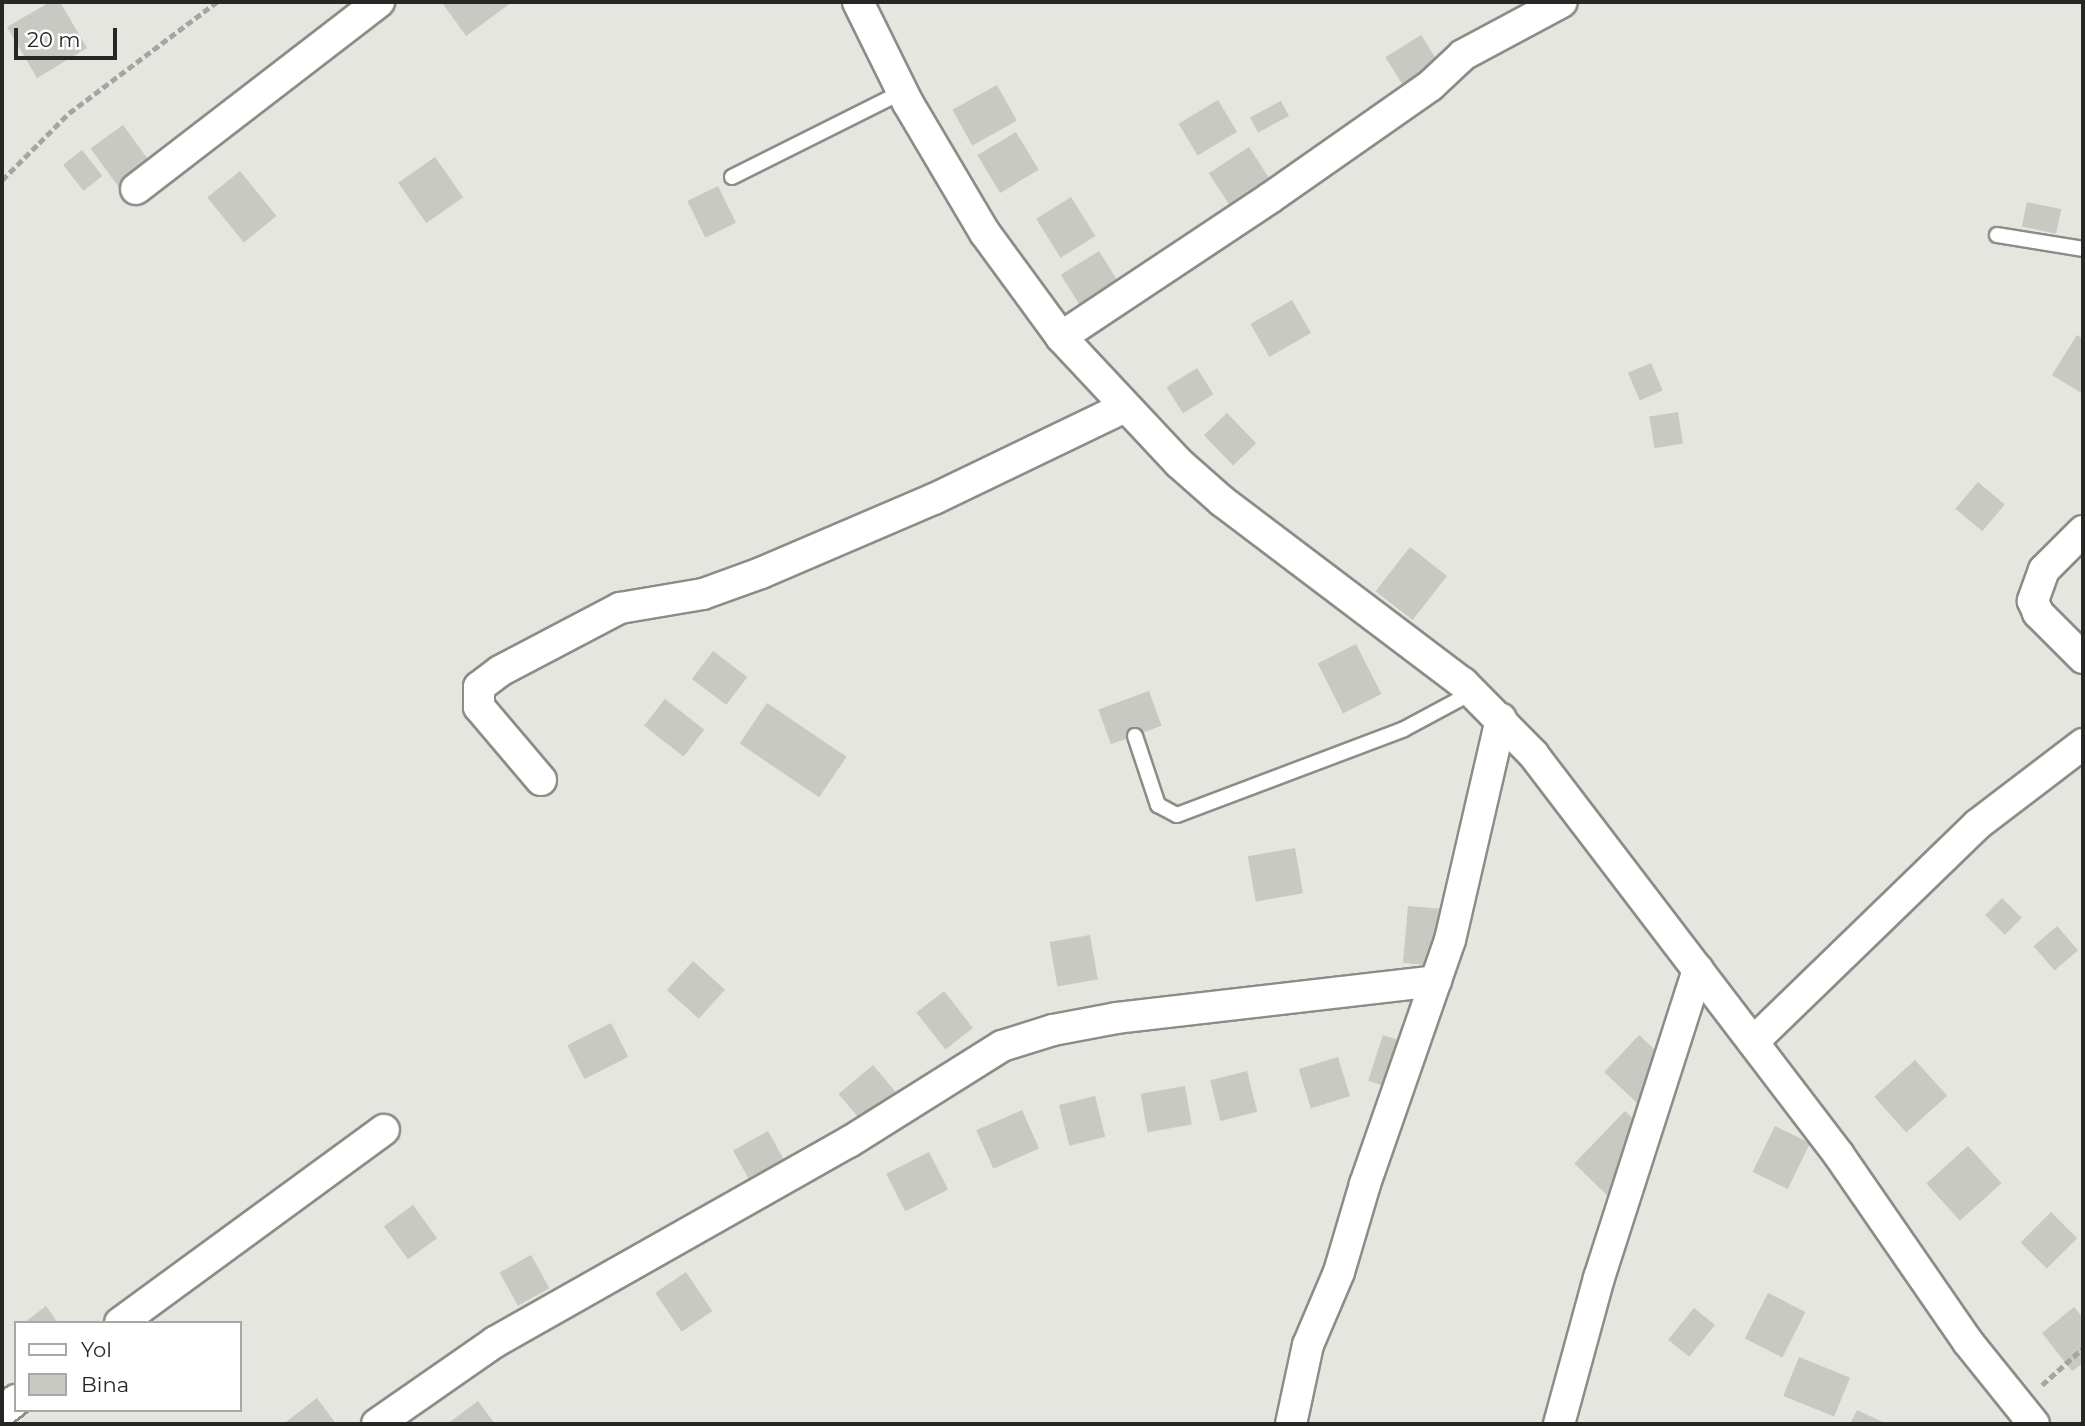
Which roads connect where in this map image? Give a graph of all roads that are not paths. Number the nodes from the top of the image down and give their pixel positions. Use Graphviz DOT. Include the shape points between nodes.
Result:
graph roads {
  1 [pos="379,2"];
  2 [pos="858,2"];
  3 [pos="1562,2"];
  4 [pos="902,92"];
  5 [pos="732,177"];
  6 [pos="136,189"];
  7 [pos="1997,235"];
  8 [pos="2083,249"];
  9 [pos="1060,337"];
  10 [pos="1125,407"];
  11 [pos="2083,531"];
  12 [pos="2083,657"];
  13 [pos="1473,692"];
  14 [pos="1501,719"];
  15 [pos="1135,736"];
  16 [pos="2083,744"];
  17 [pos="541,780"];
  18 [pos="1698,970"];
  19 [pos="1436,981"];
  20 [pos="1753,1042"];
  21 [pos="384,1130"];
  22 [pos="123,1321"];
  23 [pos="2021,1418"];
  24 [pos="377,1424"];
  25 [pos="1290,1424"];
  26 [pos="1559,1424"];
  1 -- 6 [label="street"];
  2 -- 4 [label="street"];
  3 -- 9 [label="street" via="1463,55 1430,86 1270,198"];
  4 -- 5 [label="lane"];
  4 -- 9 [label="street" via="985,233"];
  7 -- 8 [label="lane"];
  9 -- 10 [label="street"];
  10 -- 13 [label="street" via="1222,501"];
  10 -- 17 [label="street" via="934,499 761,573 703,594 620,608 499,671 479,687 479,707"];
  11 -- 12 [label="street" via="2044,570 2033,601 2038,613"];
  13 -- 14 [label="street"];
  13 -- 15 [label="lane" via="1404,729 1177,815 1158,804"];
  14 -- 18 [label="street" via="1563,792"];
  14 -- 19 [label="street" via="1450,940"];
  16 -- 20 [label="street" via="1978,824"];
  18 -- 20 [label="street"];
  18 -- 26 [label="street" via="1599,1278"];
  19 -- 24 [label="street" via="1117,1018 1002,1046 826,1155 495,1342"];
  19 -- 25 [label="street" via="1339,1272 1308,1345"];
  20 -- 23 [label="street"];
  21 -- 22 [label="street"];
}
